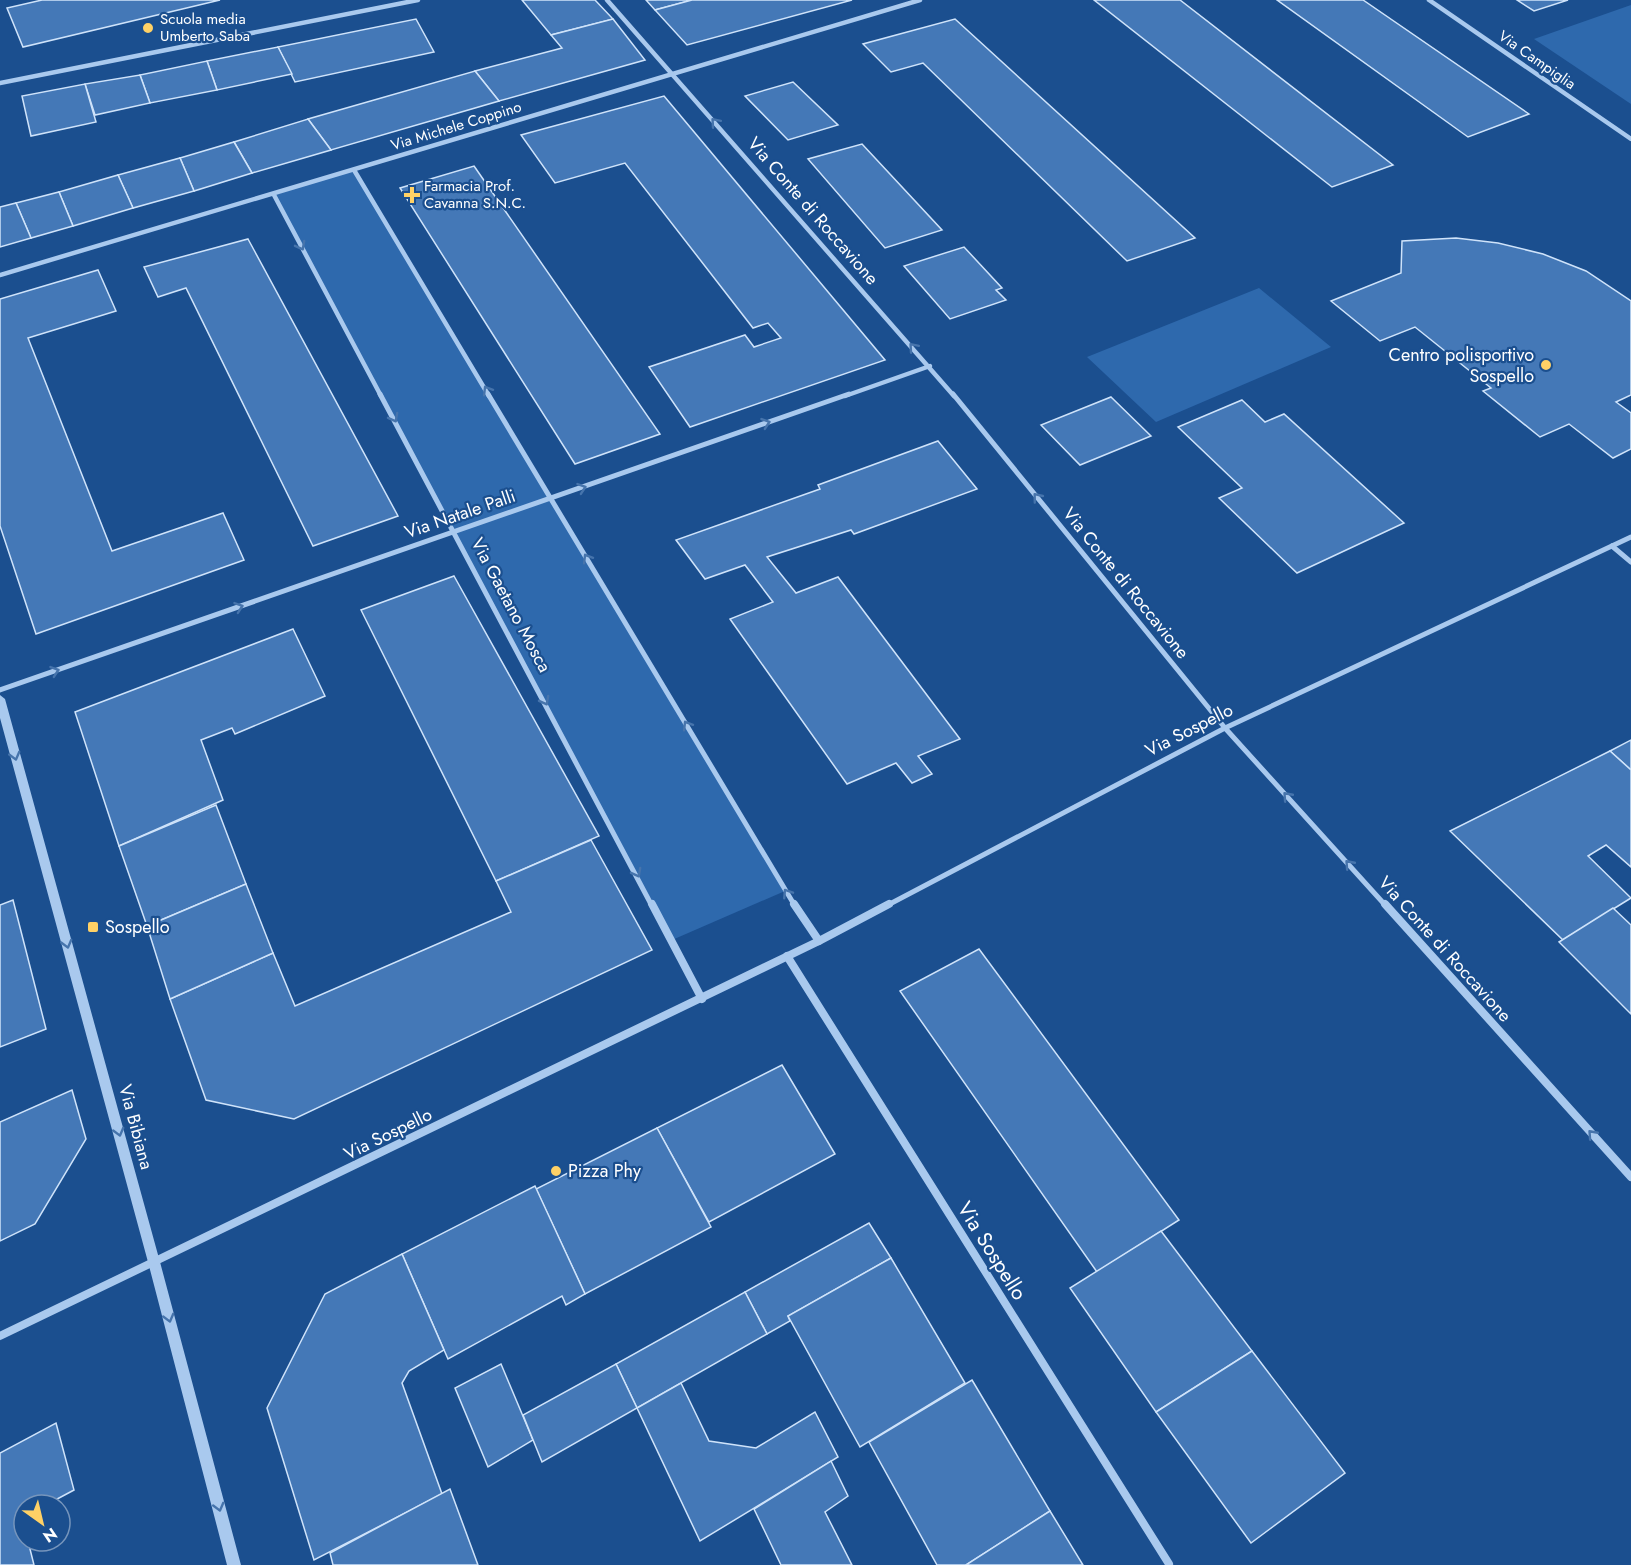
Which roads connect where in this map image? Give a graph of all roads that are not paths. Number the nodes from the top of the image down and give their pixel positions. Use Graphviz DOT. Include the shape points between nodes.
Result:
graph roads {
  1 [pos="417,0"];
  2 [pos="607,0"];
  3 [pos="920,0"];
  4 [pos="1429,0"];
  5 [pos="672,73"];
  6 [pos="0,83"];
  7 [pos="1631,139"];
  8 [pos="354,170"];
  9 [pos="274,195"];
  10 [pos="0,275"];
  11 [pos="930,366"];
  12 [pos="552,498"];
  13 [pos="455,531"];
  14 [pos="1631,537"];
  15 [pos="1612,546"];
  16 [pos="1631,562"];
  17 [pos="0,690"];
  18 [pos="0,699"];
  19 [pos="1225,728"];
  20 [pos="819,941"];
  21 [pos="787,956"];
  22 [pos="702,999"];
  23 [pos="1631,1177"];
  24 [pos="154,1262"];
  25 [pos="0,1335"];
  26 [pos="1169,1564"];
  27 [pos="234,1565"];
  1 -- 6 [label="street"];
  2 -- 5 [label="street, Via Conte di Roccavione"];
  3 -- 5 [label="street, Via Michele Coppino"];
  4 -- 7 [label="street, Via Campiglia"];
  5 -- 8 [label="street, Via Michele Coppino"];
  11 -- 5 [label="street, Via Conte di Roccavione, one-way"];
  8 -- 9 [label="street, Via Michele Coppino"];
  12 -- 8 [label="street, one-way"];
  9 -- 10 [label="street, Via Michele Coppino"];
  9 -- 13 [label="street, Via Gaetano Mosca, one-way"];
  12 -- 11 [label="street, Via Natale Palli, one-way"];
  19 -- 11 [label="street, Via Conte di Roccavione, one-way"];
  12 -- 13 [label="street, Via Natale Palli"];
  20 -- 12 [label="street, one-way" via="785,891"];
  17 -- 13 [label="street, Via Natale Palli, one-way"];
  13 -- 22 [label="street, Via Gaetano Mosca, one-way"];
  14 -- 15 [label="street, Via Sospello"];
  15 -- 16 [label="street"];
  15 -- 19 [label="street, Via Sospello"];
  18 -- 24 [label="street, Via Bibiana, one-way"];
  19 -- 20 [label="street, Via Sospello"];
  23 -- 19 [label="street, Via Conte di Roccavione, one-way"];
  20 -- 21 [label="street, Via Sospello"];
  21 -- 22 [label="street, Via Sospello"];
  21 -- 26 [label="street, Via Sospello"];
  22 -- 24 [label="street, Via Sospello"];
  24 -- 25 [label="street, Via Sospello"];
  24 -- 27 [label="street, Via Bibiana, one-way"];
}
